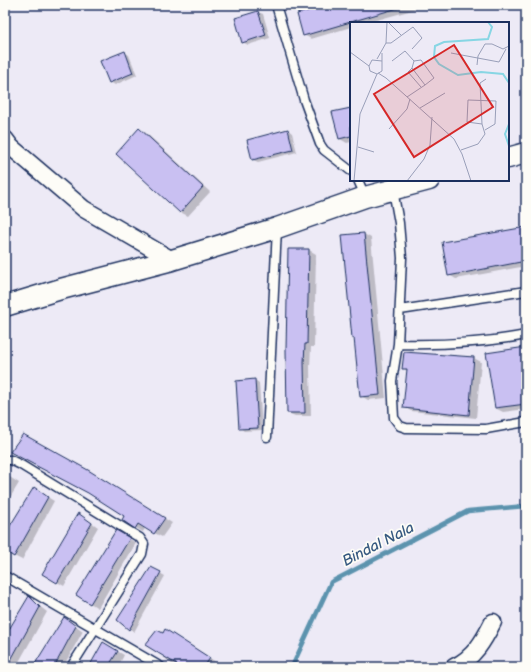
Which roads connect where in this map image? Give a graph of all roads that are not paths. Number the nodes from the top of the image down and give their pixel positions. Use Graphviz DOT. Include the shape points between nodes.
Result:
graph roads {
  1 [pos="276,5"];
  2 [pos="5,139"];
  3 [pos="526,153"];
  4 [pos="509,158"];
  5 [pos="350,170"];
  6 [pos="425,181"];
  7 [pos="362,188"];
  8 [pos="393,190"];
  9 [pos="277,228"];
  10 [pos="172,260"];
  11 [pos="526,291"];
  12 [pos="5,306"];
  13 [pos="400,310"];
  14 [pos="526,335"];
  15 [pos="398,344"];
  16 [pos="526,422"];
  17 [pos="267,437"];
  18 [pos="5,460"];
  19 [pos="5,576"];
  20 [pos="493,622"];
  21 [pos="96,629"];
  22 [pos="71,667"];
  23 [pos="161,667"];
  24 [pos="454,667"];
  1 -- 5 [label="lane" via="320,144"];
  2 -- 10 [label="street" via="11,147 84,209"];
  3 -- 4 [label="street"];
  6 -- 8 [label="street"];
  7 -- 8 [label="street"];
  7 -- 9 [label="street"];
  8 -- 13 [label="lane" via="402,258"];
  9 -- 10 [label="street"];
  9 -- 17 [label="lane"];
  10 -- 12 [label="street"];
  11 -- 13 [label="lane"];
  13 -- 15 [label="lane"];
  14 -- 15 [label="lane" via="452,344"];
  15 -- 16 [label="lane" via="392,381 394,418 400,426 486,429"];
  18 -- 21 [label="lane" via="21,465 140,538 144,544 142,554"];
  19 -- 21 [label="lane"];
  20 -- 24 [label="street" via="482,643 462,663"];
  21 -- 22 [label="lane"];
  21 -- 23 [label="lane"];
}
